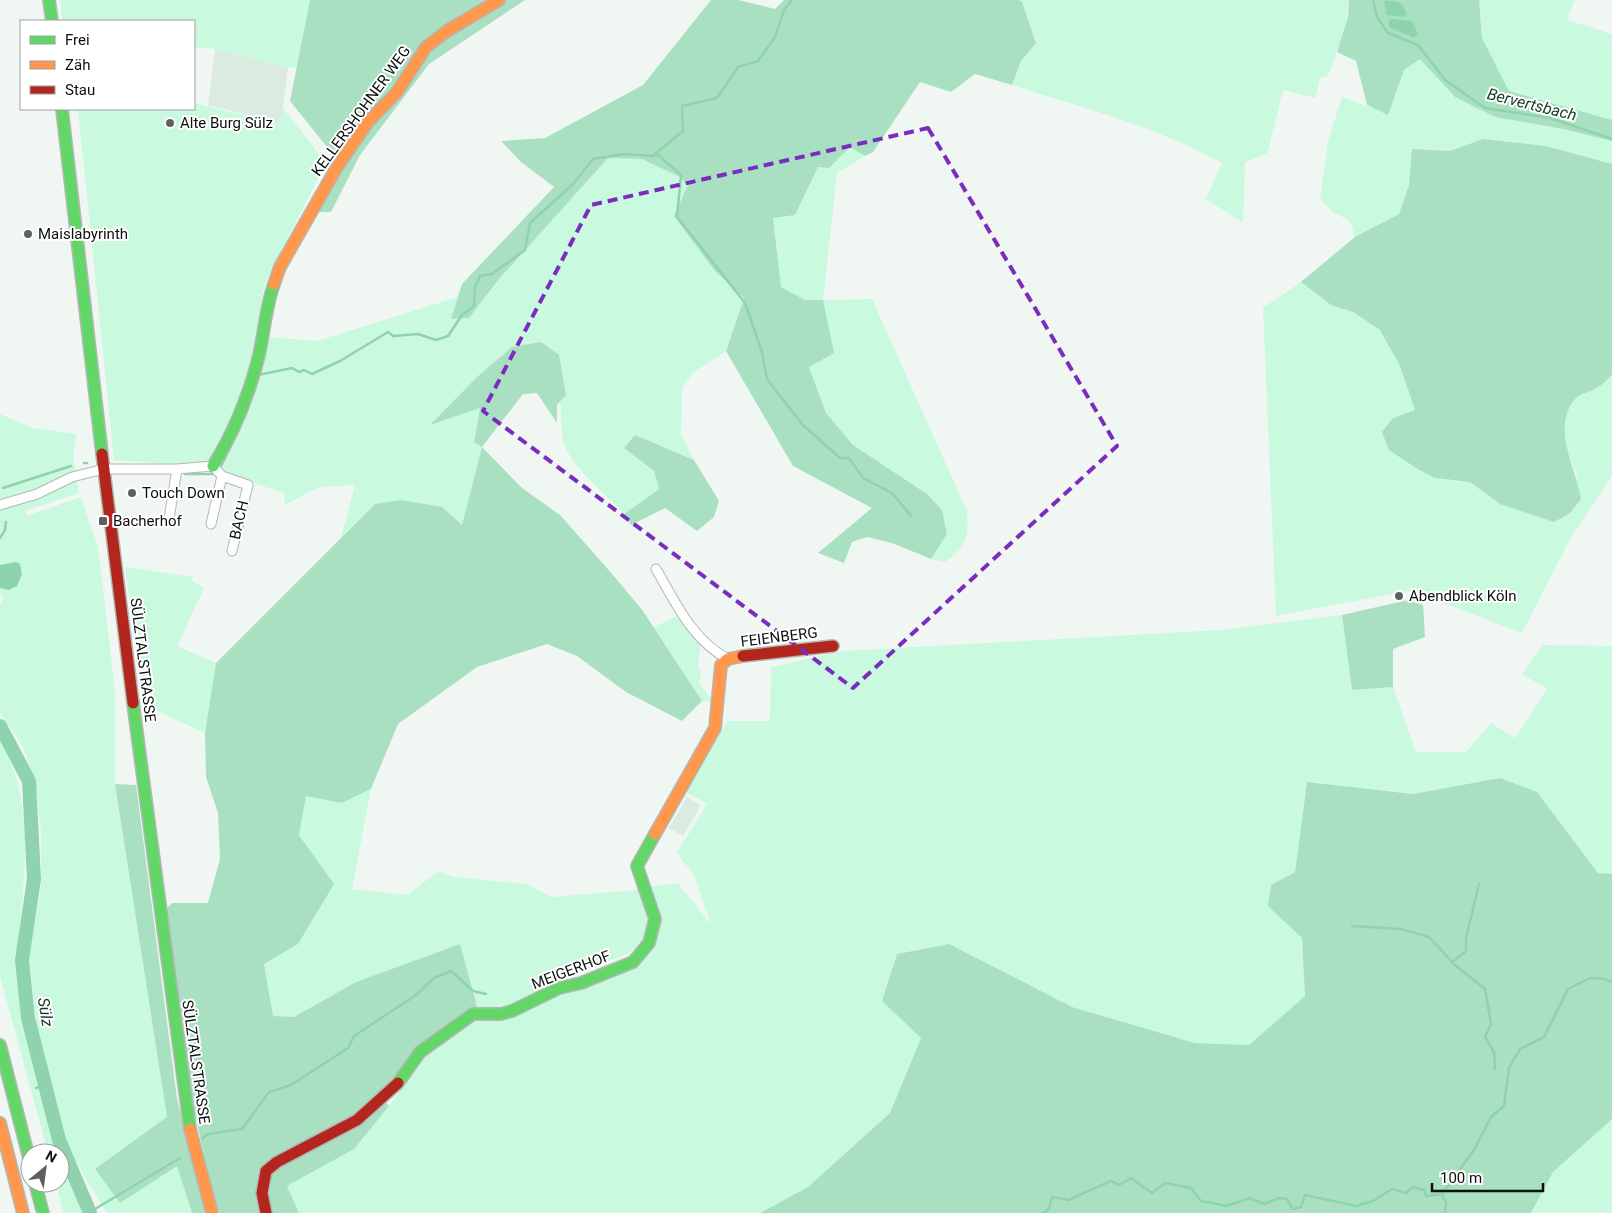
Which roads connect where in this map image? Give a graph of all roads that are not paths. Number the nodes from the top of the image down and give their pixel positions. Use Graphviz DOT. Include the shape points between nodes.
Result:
graph roads {
  1 [pos="50,0"];
  2 [pos="499,0"];
  3 [pos="52,20"];
  4 [pos="62,110"];
  5 [pos="213,466"];
  6 [pos="104,469"];
  7 [pos="177,469"];
  8 [pos="222,476"];
  9 [pos="0,505"];
  10 [pos="170,519"];
  11 [pos="211,524"];
  12 [pos="232,551"];
  13 [pos="656,569"];
  14 [pos="833,646"];
  15 [pos="728,658"];
  16 [pos="715,728"];
  17 [pos="0,1045"];
  18 [pos="0,1122"];
  19 [pos="25,1143"];
  20 [pos="38,1193"];
  21 [pos="24,1213"];
  22 [pos="43,1213"];
  23 [pos="212,1213"];
  24 [pos="266,1213"];
  1 -- 3 [label="main road"];
  2 -- 5 [label="main road, KELLERSHOHNER WEG" via="446,31 426,47 397,92 368,122 337,167 280,268 242,410"];
  4 -- 6 [label="main road, SÜLZTALSTRASSE"];
  5 -- 7 [label="street"];
  5 -- 8 [label="street, BACH"];
  6 -- 7 [label="street"];
  6 -- 9 [label="street" via="72,477 37,494"];
  6 -- 23 [label="main road, SÜLZTALSTRASSE" via="190,1128"];
  7 -- 10 [label="street"];
  8 -- 11 [label="street, BACH"];
  8 -- 12 [label="street, BACH" via="248,485"];
  13 -- 15 [label="street, FEIENBERG" via="693,632 712,650"];
  14 -- 15 [label="main road, FEIENBERG"];
  15 -- 16 [label="main road, FEIENBERG" via="722,665"];
  16 -- 24 [label="main road, MEIGERHOF" via="637,866 655,919 643,953 615,971 559,988 512,1011 474,1014 446,1032 420,1052 399,1082 357,1120 266,1171 262,1193"];
  17 -- 19 [label="main road"];
  18 -- 21 [label="main road"];
  20 -- 22 [label="main road"];
}
